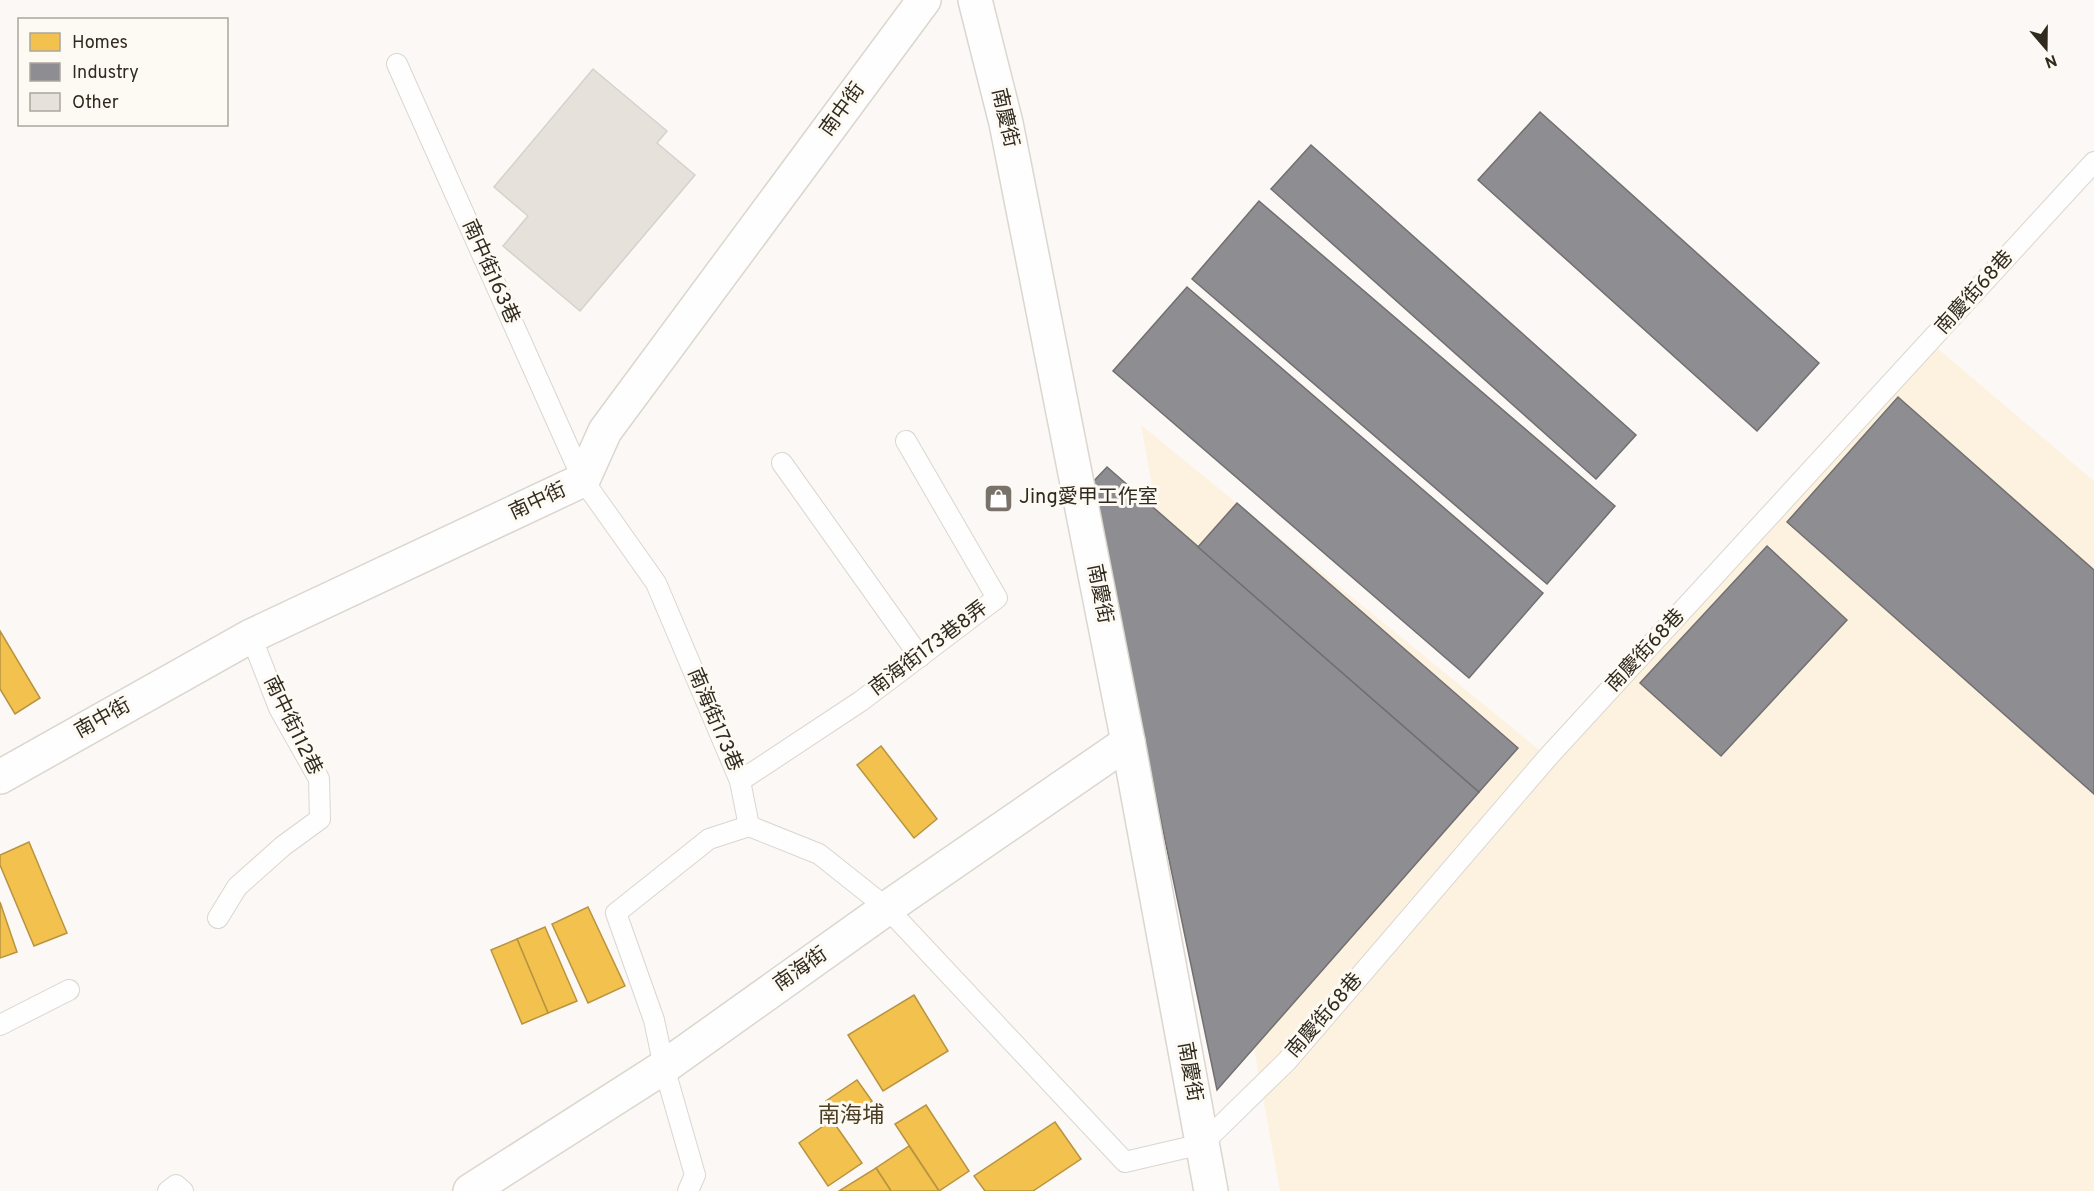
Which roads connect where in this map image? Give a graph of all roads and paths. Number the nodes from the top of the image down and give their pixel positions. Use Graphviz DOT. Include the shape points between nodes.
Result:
graph roads {
  1 [pos="924,0"];
  2 [pos="975,0"];
  3 [pos="397,64"];
  4 [pos="2094,162"];
  5 [pos="906,441"];
  6 [pos="782,463"];
  7 [pos="583,480"];
  8 [pos="251,636"];
  9 [pos="920,657"];
  10 [pos="1128,742"];
  11 [pos="0,777"];
  12 [pos="740,781"];
  13 [pos="749,826"];
  14 [pos="887,908"];
  15 [pos="218,918"];
  16 [pos="69,990"];
  17 [pos="0,1025"];
  18 [pos="664,1066"];
  19 [pos="1202,1144"];
  20 [pos="168,1191"];
  21 [pos="183,1191"];
  22 [pos="470,1191"];
  23 [pos="688,1191"];
  24 [pos="1211,1191"];
  1 -- 7 [label="street, 南中街" via="606,431"];
  2 -- 10 [label="street, 南慶街" via="1006,123"];
  3 -- 7 [label="lane, 南中街163巷"];
  4 -- 19 [label="lane, 南慶街68巷" via="1548,757 1287,1061"];
  5 -- 9 [label="lane, 南海街173巷8弄" via="997,598"];
  6 -- 9 [label="lane"];
  7 -- 8 [label="street, 南中街"];
  7 -- 12 [label="lane, 南海街173巷" via="656,583"];
  8 -- 11 [label="street, 南中街"];
  8 -- 15 [label="lane, 南中街112巷" via="279,708 320,779 320,819 237,886"];
  9 -- 12 [label="lane, 南海街173巷8弄"];
  10 -- 14 [label="street, 南海街"];
  10 -- 19 [label="street, 南慶街"];
  12 -- 13 [label="lane, 南海街173巷"];
  13 -- 14 [label="lane" via="819,854"];
  13 -- 18 [label="lane" via="709,839 616,913 654,1020"];
  14 -- 18 [label="street, 南海街"];
  14 -- 19 [label="lane" via="1125,1162"];
  16 -- 17 [label="lane"];
  18 -- 22 [label="street, 南海街"];
  18 -- 23 [label="lane" via="695,1175"];
  19 -- 24 [label="street, 南慶街"];
  20 -- 21 [label="lane" via="176,1185"];
}
